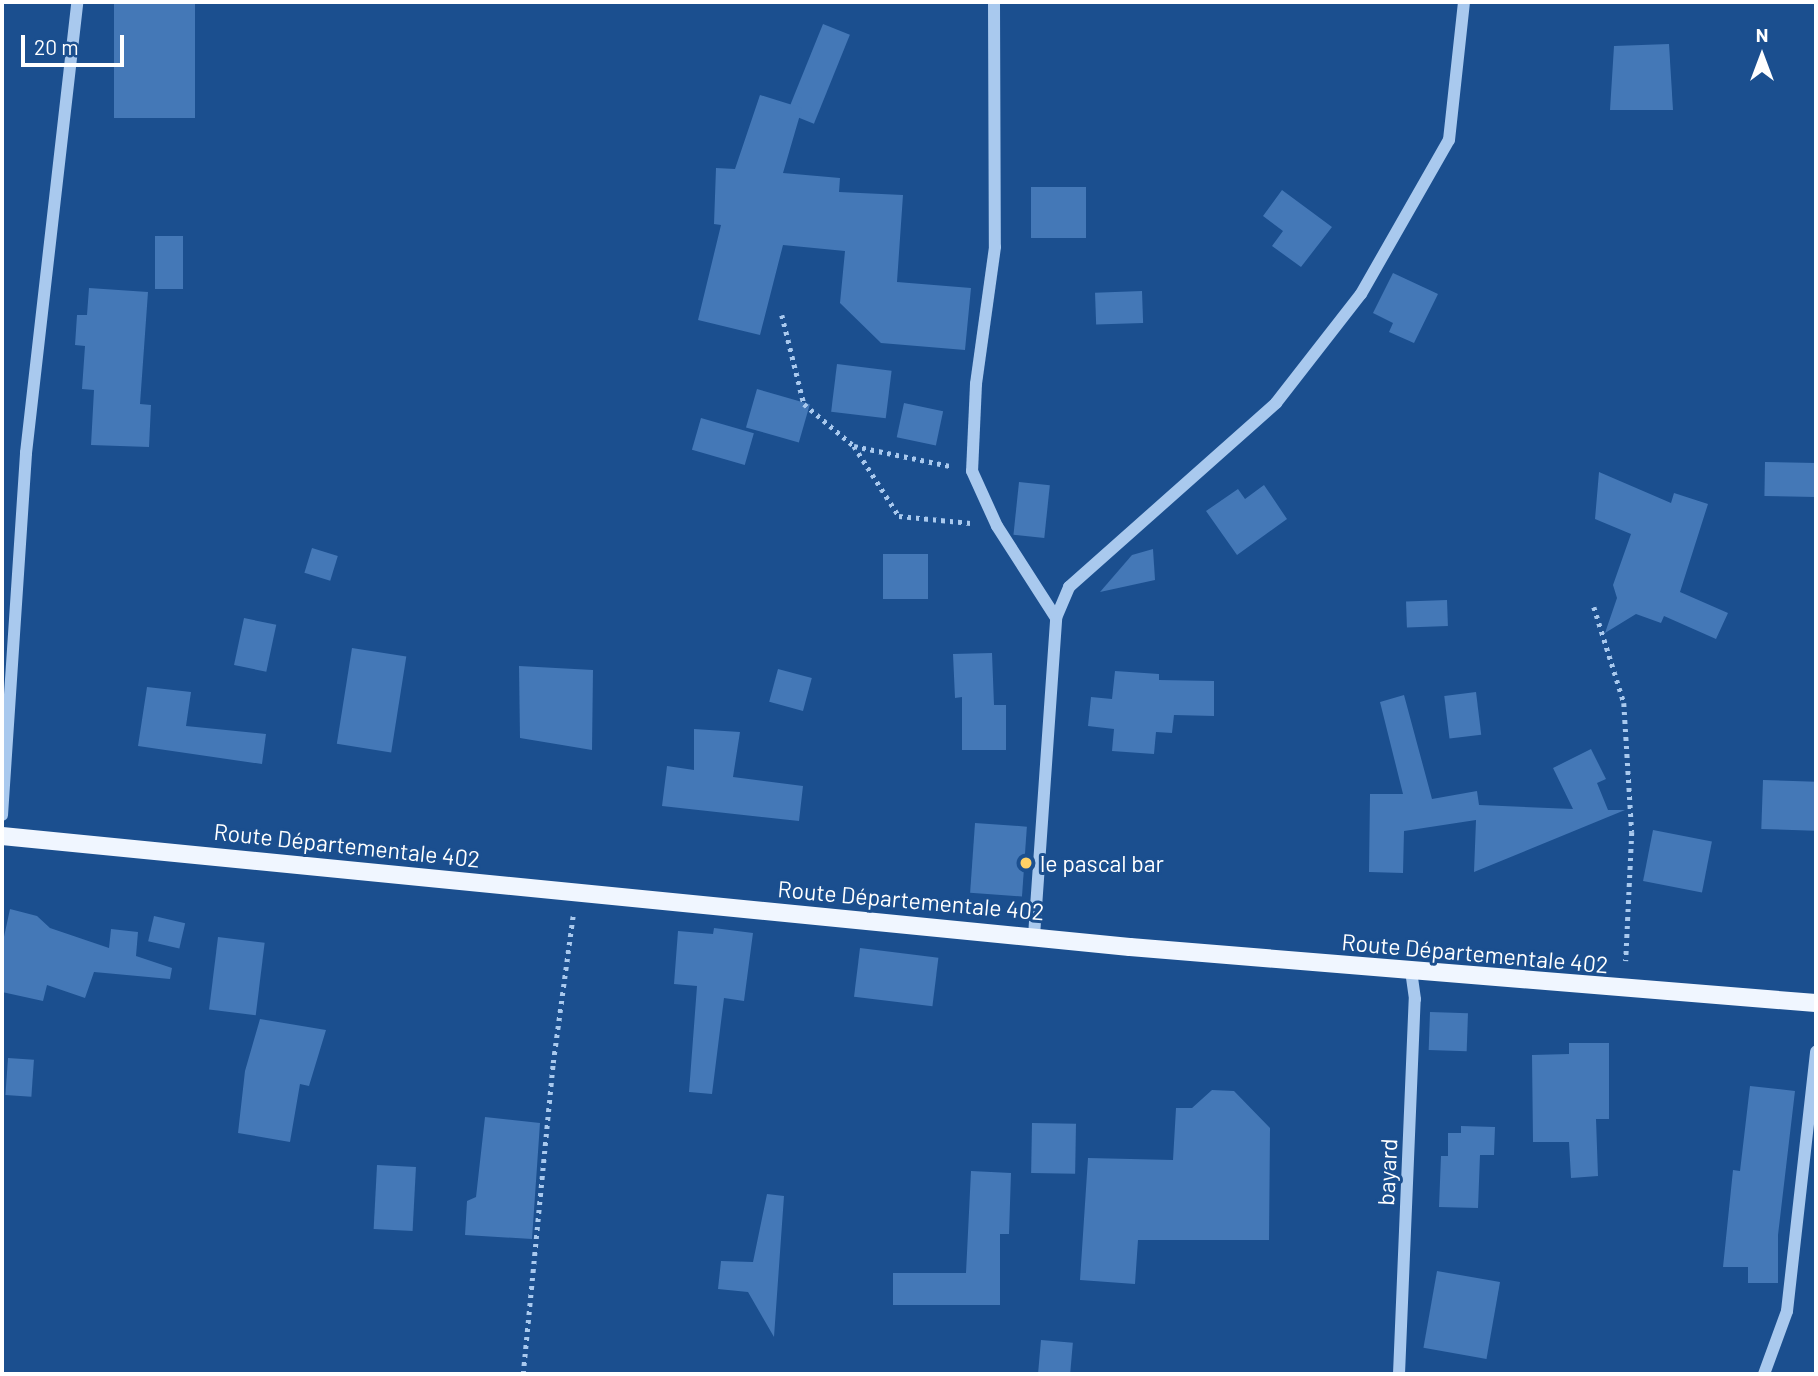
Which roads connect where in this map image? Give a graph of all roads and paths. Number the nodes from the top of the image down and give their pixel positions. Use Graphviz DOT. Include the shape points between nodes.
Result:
graph roads {
  1 [pos="77,2"];
  2 [pos="993,2"];
  3 [pos="1464,2"];
  4 [pos="782,315"];
  5 [pos="854,446"];
  6 [pos="972,471"];
  7 [pos="997,526"];
  8 [pos="1594,607"];
  9 [pos="1056,618"];
  10 [pos="2,815"];
  11 [pos="2,836"];
  12 [pos="576,892"];
  13 [pos="1034,936"];
  14 [pos="1411,972"];
  15 [pos="1625,990"];
  16 [pos="1816,1003"];
  17 [pos="1816,1052"];
  18 [pos="523,1374"];
  19 [pos="1399,1374"];
  20 [pos="1764,1374"];
  1 -- 10 [label="street" via="26,453"];
  2 -- 6 [label="street" via="995,247 976,384"];
  3 -- 9 [label="street" via="1449,140 1361,294 1276,403 1069,587"];
  4 -- 5 [label="path" via="804,404"];
  5 -- 6 [label="path"];
  5 -- 7 [label="path" via="899,516"];
  6 -- 7 [label="street"];
  7 -- 9 [label="street"];
  8 -- 15 [label="path" via="1624,703 1632,832"];
  9 -- 13 [label="street"];
  11 -- 12 [label="main road, Route Départementale 402"];
  12 -- 13 [label="main road, Route Départementale 402"];
  12 -- 18 [label="path" via="553,1063"];
  13 -- 14 [label="main road, Route Départementale 402"];
  14 -- 15 [label="main road, Route Départementale 402"];
  14 -- 19 [label="street, bayard" via="1415,999"];
  15 -- 16 [label="main road, Route Départementale 402"];
  17 -- 20 [label="street" via="1787,1311"];
}
